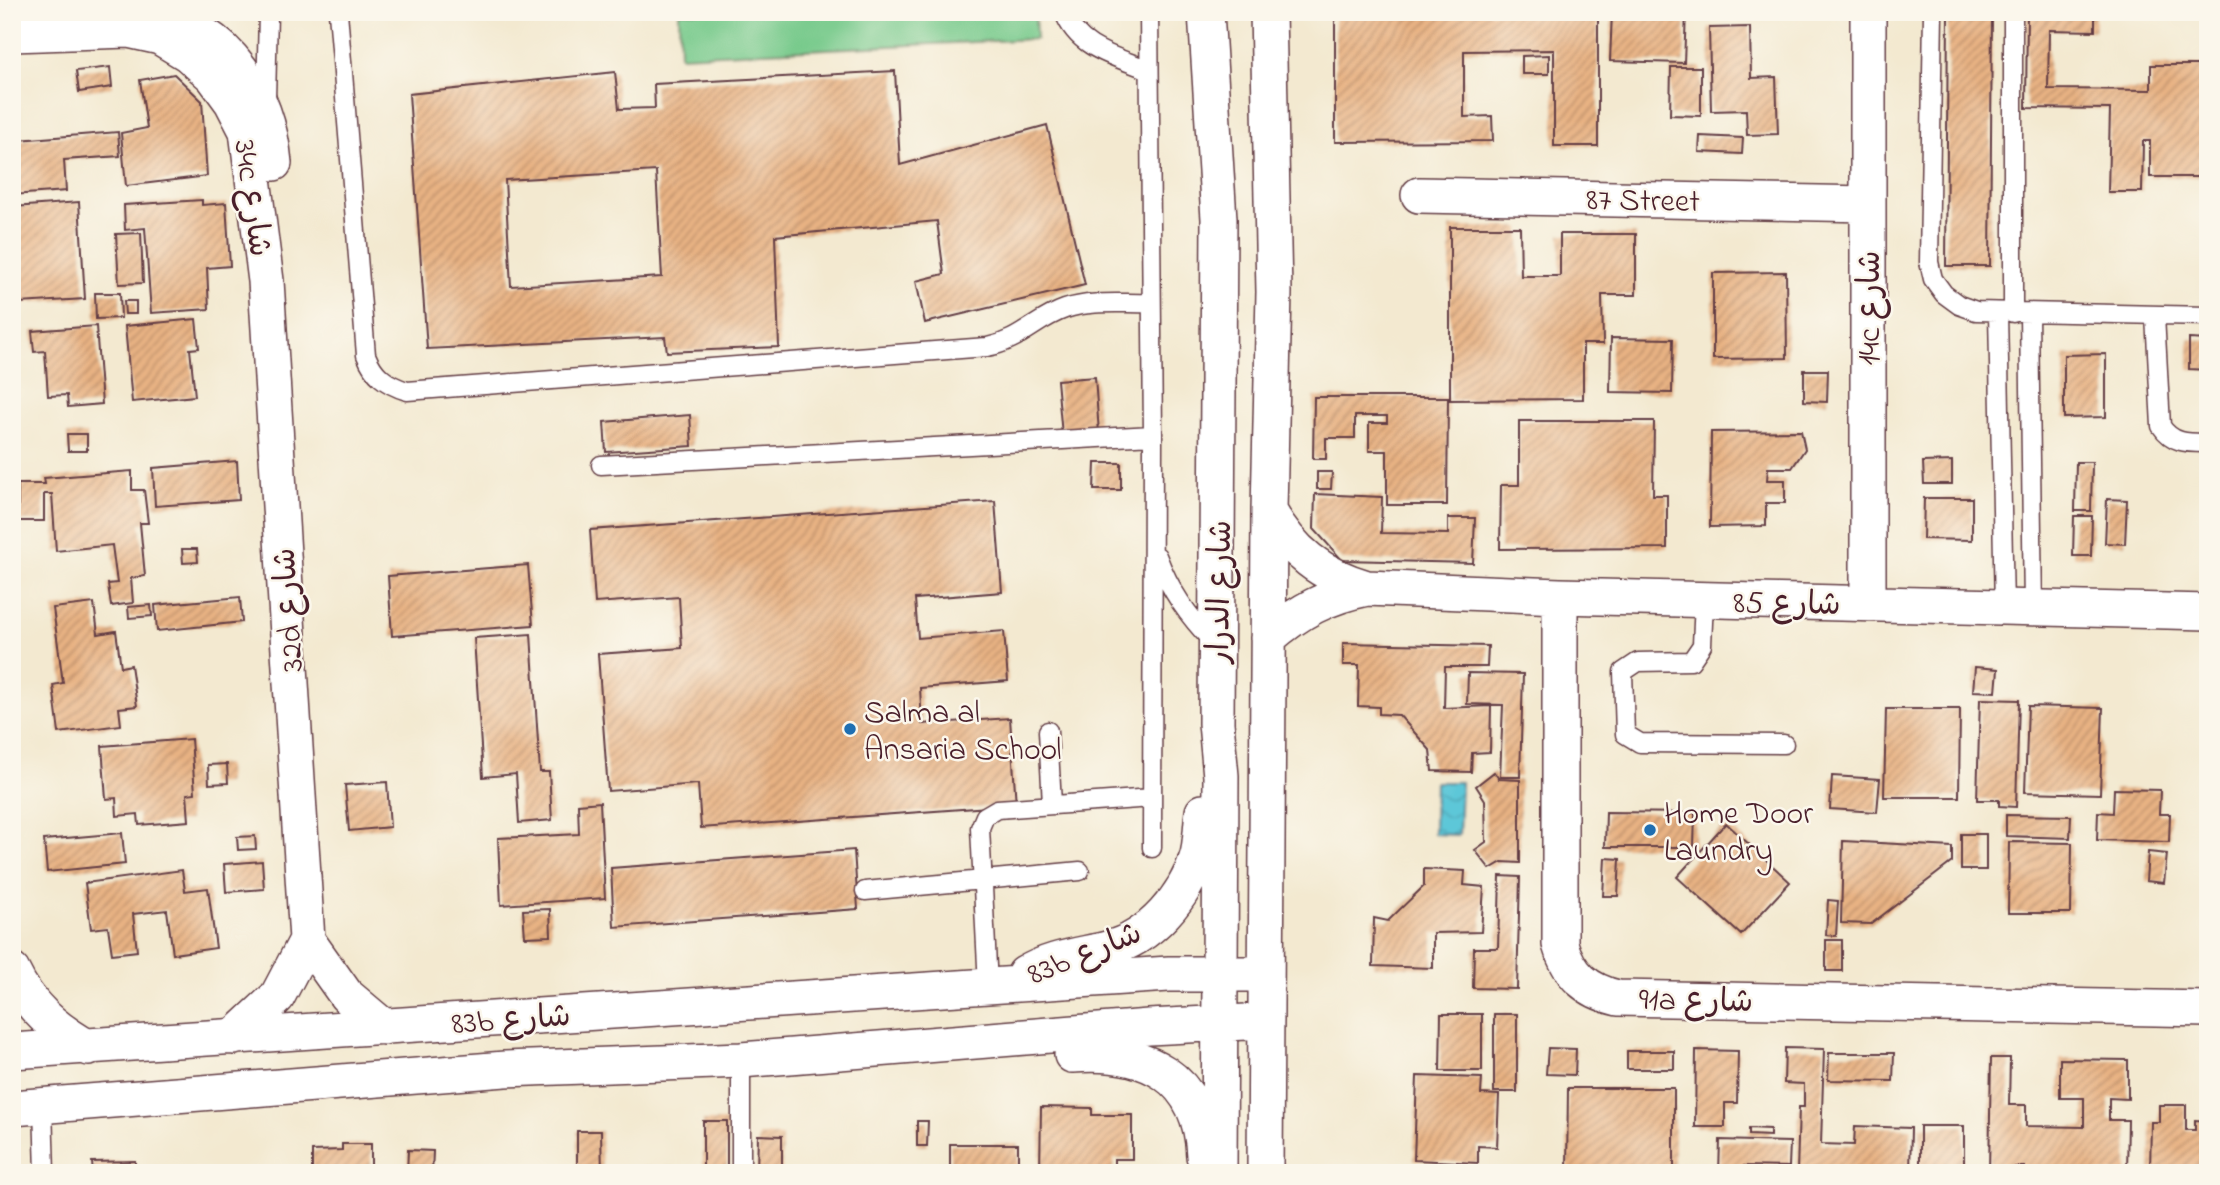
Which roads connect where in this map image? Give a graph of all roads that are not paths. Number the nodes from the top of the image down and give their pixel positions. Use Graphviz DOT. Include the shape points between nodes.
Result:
graph roads {
  1 [pos="91,12"];
  2 [pos="268,12"];
  3 [pos="338,12"];
  4 [pos="1064,12"];
  5 [pos="1149,12"];
  6 [pos="1206,12"];
  7 [pos="1268,12"];
  8 [pos="1868,12"];
  9 [pos="1933,12"];
  10 [pos="2013,12"];
  11 [pos="12,34"];
  12 [pos="1149,70"];
  13 [pos="265,112"];
  14 [pos="1419,195"];
  15 [pos="1868,204"];
  16 [pos="266,281"];
  17 [pos="1152,303"];
  18 [pos="2014,313"];
  19 [pos="2155,316"];
  20 [pos="2208,316"];
  21 [pos="1153,435"];
  22 [pos="2208,443"];
  23 [pos="601,466"];
  24 [pos="1269,511"];
  25 [pos="1152,543"];
  26 [pos="1367,587"];
  27 [pos="1560,596"];
  28 [pos="1703,600"];
  29 [pos="1868,603"];
  30 [pos="2019,608"];
  31 [pos="2208,612"];
  32 [pos="1268,638"];
  33 [pos="1217,646"];
  34 [pos="1216,723"];
  35 [pos="1048,732"];
  36 [pos="1784,744"];
  37 [pos="1152,798"];
  38 [pos="1052,804"];
  39 [pos="1152,848"];
  40 [pos="1080,871"];
  41 [pos="983,881"];
  42 [pos="865,891"];
  43 [pos="307,940"];
  44 [pos="12,971"];
  45 [pos="1265,975"];
  46 [pos="1221,976"];
  47 [pos="999,985"];
  48 [pos="2208,1009"];
  49 [pos="1266,1021"];
  50 [pos="1221,1022"];
  51 [pos="384,1027"];
  52 [pos="234,1037"];
  53 [pos="960,1043"];
  54 [pos="89,1048"];
  55 [pos="12,1051"];
  56 [pos="741,1060"];
  57 [pos="27,1107"];
  58 [pos="45,1173"];
  59 [pos="741,1173"];
  60 [pos="1205,1173"];
  61 [pos="1219,1173"];
  62 [pos="1265,1173"];
  1 -- 13 [label="street, 34c شارع" via="163,18 207,37 243,70"];
  2 -- 13 [label="lane"];
  3 -- 17 [label="lane" via="366,355 381,379 393,387 407,391 987,347 1014,339 1081,305"];
  4 -- 12 [label="lane" via="1081,39"];
  5 -- 12 [label="lane"];
  6 -- 33 [label="street, شارع الدرار" via="1219,219"];
  7 -- 24 [label="street, شارع الدرار" via="1274,292"];
  8 -- 15 [label="street, 14c شارع"];
  9 -- 18 [label="lane" via="1929,262 1933,279 1959,305"];
  10 -- 18 [label="lane"];
  11 -- 16 [label="street, 34c شارع" via="128,30 160,37 213,76 247,131"];
  12 -- 17 [label="lane"];
  13 -- 16 [label="street, 34c شارع" via="272,135 275,195"];
  14 -- 15 [label="street, 87 Street"];
  15 -- 29 [label="street, 14c شارع"];
  16 -- 43 [label="street, 32d شارع"];
  17 -- 21 [label="lane"];
  18 -- 19 [label="lane"];
  18 -- 30 [label="lane"];
  18 -- 30 [label="lane"];
  19 -- 20 [label="lane"];
  19 -- 22 [label="lane" via="2161,426 2181,443"];
  21 -- 23 [label="lane"];
  21 -- 25 [label="lane"];
  24 -- 26 [label="street, شارع 85" via="1298,553 1342,581"];
  24 -- 32 [label="street, شارع الدرار"];
  25 -- 33 [label="lane" via="1167,582 1188,617"];
  25 -- 37 [label="lane"];
  26 -- 27 [label="street, شارع 85"];
  26 -- 32 [label="street, شارع 85" via="1314,604"];
  27 -- 28 [label="street, شارع 85"];
  27 -- 48 [label="street, 91a شارع" via="1560,944 1570,970 1591,989 1618,998"];
  28 -- 29 [label="street, شارع 85"];
  28 -- 36 [label="lane" via="1702,645 1697,656 1684,662 1638,662 1623,672 1625,734 1640,743"];
  29 -- 30 [label="street, شارع 85"];
  30 -- 31 [label="street, شارع 85"];
  32 -- 45 [label="street, شارع الدرار"];
  33 -- 34 [label="street, شارع الدرار"];
  34 -- 46 [label="street, شارع الدرار" via="1221,776"];
  34 -- 47 [label="street, 83b شارع" via="1206,767 1198,855 1171,906 1134,938 1110,949 1045,963"];
  35 -- 38 [label="lane"];
  37 -- 38 [label="lane"];
  37 -- 39 [label="lane"];
  38 -- 41 [label="lane" via="997,809 985,816 980,828"];
  40 -- 41 [label="lane"];
  41 -- 42 [label="lane"];
  41 -- 47 [label="lane"];
  43 -- 51 [label="street" via="340,989"];
  43 -- 52 [label="street" via="277,997"];
  44 -- 54 [label="street" via="35,1009 60,1032"];
  45 -- 46 [label="street, 83b شارع"];
  45 -- 49 [label="street, شارع الدرار"];
  46 -- 47 [label="street, 83b شارع" via="1169,974"];
  46 -- 50 [label="street, شارع الدرار"];
  47 -- 51 [label="street, 83b شارع"];
  49 -- 50 [label="street, 83b شارع"];
  49 -- 62 [label="street, شارع الدرار"];
  50 -- 53 [label="street, 83b شارع"];
  50 -- 61 [label="street, شارع الدرار"];
  51 -- 52 [label="street, 83b شارع"];
  52 -- 54 [label="street, 83b شارع"];
  53 -- 56 [label="street, 83b شارع"];
  53 -- 60 [label="street, 83b شارع" via="1003,1058 1101,1052 1148,1062 1167,1074 1192,1103 1200,1121"];
  54 -- 55 [label="street, 83b شارع"];
  56 -- 57 [label="street, 83b شارع" via="505,1069"];
  56 -- 59 [label="lane"];
  57 -- 58 [label="lane"];
}
